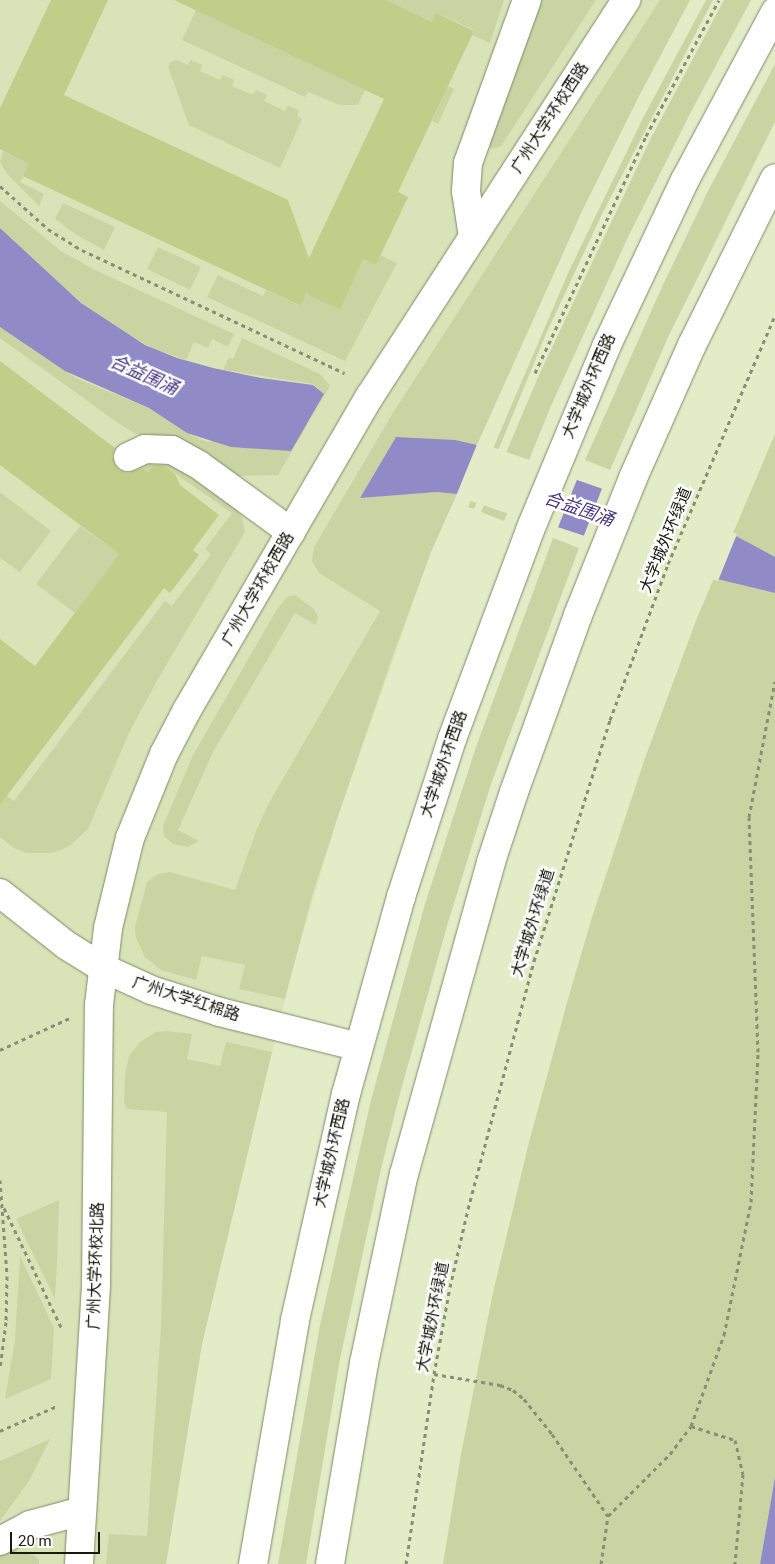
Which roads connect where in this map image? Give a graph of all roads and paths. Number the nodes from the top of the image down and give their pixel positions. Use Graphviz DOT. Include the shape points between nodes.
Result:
graph roads {
  1 [pos="527,0"];
  2 [pos="626,0"];
  3 [pos="719,0"];
  4 [pos="775,12"];
  5 [pos="775,178"];
  6 [pos="0,186"];
  7 [pos="473,237"];
  8 [pos="775,316"];
  9 [pos="345,373"];
  10 [pos="534,373"];
  11 [pos="128,457"];
  12 [pos="291,532"];
  13 [pos="775,681"];
  14 [pos="0,893"];
  15 [pos="103,968"];
  16 [pos="99,1005"];
  17 [pos="359,1047"];
  18 [pos="0,1050"];
  19 [pos="0,1180"];
  20 [pos="3,1205"];
  21 [pos="61,1327"];
  22 [pos="0,1368"];
  23 [pos="434,1374"];
  24 [pos="57,1406"];
  25 [pos="691,1426"];
  26 [pos="0,1431"];
  27 [pos="82,1511"];
  28 [pos="608,1516"];
  29 [pos="0,1541"];
  30 [pos="79,1564"];
  31 [pos="253,1564"];
  32 [pos="330,1564"];
  33 [pos="406,1564"];
  34 [pos="601,1564"];
  35 [pos="735,1564"];
  1 -- 7 [label="main road" via="468,163 466,192"];
  2 -- 7 [label="main road, 广州大学环校西路"];
  3 -- 10 [label="path" via="646,136"];
  4 -- 17 [label="main road, 大学城外环西路" via="681,188 606,347 530,530 446,757 401,897"];
  5 -- 32 [label="main road" via="692,345 633,478 575,624 508,810 470,932 404,1174 365,1355"];
  6 -- 9 [label="path" via="48,229 82,250"];
  7 -- 12 [label="main road, 广州大学环校西路" via="370,396"];
  8 -- 23 [label="path, 大学城外环绿道" via="668,564 610,720 534,961 468,1209"];
  11 -- 12 [label="main road" via="145,449 172,450 199,465"];
  12 -- 15 [label="main road, 广州大学环校西路" via="164,754 128,845 108,928"];
  13 -- 25 [label="path" via="749,817 758,1052 750,1202 724,1335"];
  14 -- 15 [label="main road, 广州大学红棉路" via="42,928"];
  15 -- 16 [label="main road, 广州大学环校北路"];
  15 -- 17 [label="main road, 广州大学红棉路" via="187,1003"];
  16 -- 18 [label="path"];
  16 -- 27 [label="main road, 广州大学环校北路" via="96,1283"];
  17 -- 31 [label="main road, 大学城外环西路" via="329,1163 295,1320"];
  19 -- 20 [label="path"];
  20 -- 21 [label="path"];
  20 -- 22 [label="path" via="7,1276"];
  23 -- 28 [label="path" via="500,1385 524,1398"];
  23 -- 33 [label="path, 大学城外环绿道"];
  24 -- 26 [label="path"];
  25 -- 28 [label="path" via="670,1454"];
  25 -- 35 [label="path" via="735,1440 743,1474"];
  27 -- 29 [label="main road" via="30,1525"];
  27 -- 30 [label="main road, 广州大学环校北路"];
  28 -- 34 [label="path"];
}
